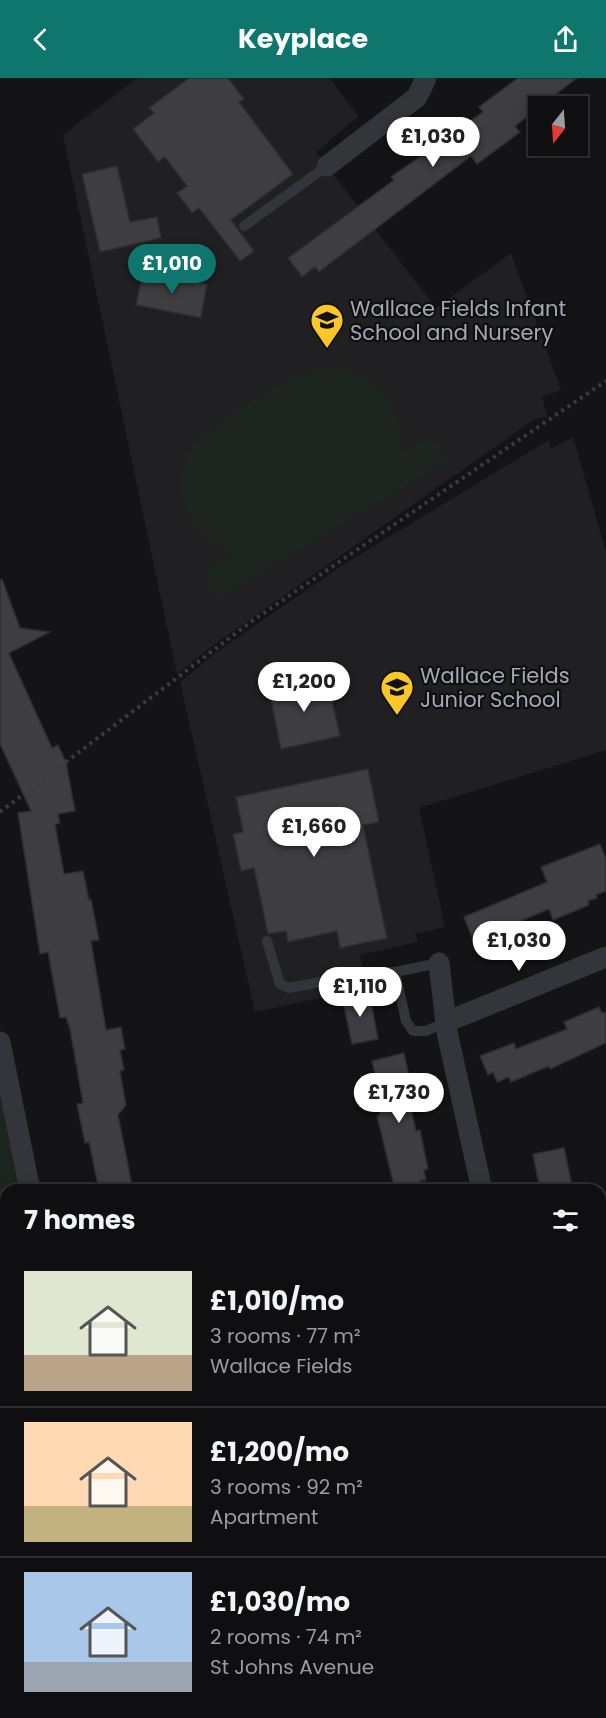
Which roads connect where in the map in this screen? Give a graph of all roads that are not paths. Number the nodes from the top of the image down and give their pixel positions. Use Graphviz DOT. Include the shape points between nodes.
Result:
graph roads {
  1 [pos="426,78"];
  2 [pos="327,166"];
  3 [pos="243,226"];
  4 [pos="267,941"];
  5 [pos="606,957"];
  6 [pos="439,963"];
  7 [pos="395,972"];
  8 [pos="446,1022"];
  9 [pos="0,1042"];
  10 [pos="29,1184"];
  11 [pos="481,1184"];
  1 -- 2 [label="street" via="417,97"];
  2 -- 3 [label="lane"];
  4 -- 7 [label="lane" via="280,984 289,988 374,972"];
  5 -- 8 [label="street"];
  6 -- 7 [label="lane"];
  6 -- 8 [label="street"];
  7 -- 8 [label="lane" via="412,1031 426,1031"];
  8 -- 11 [label="street"];
  9 -- 10 [label="street"];
}
